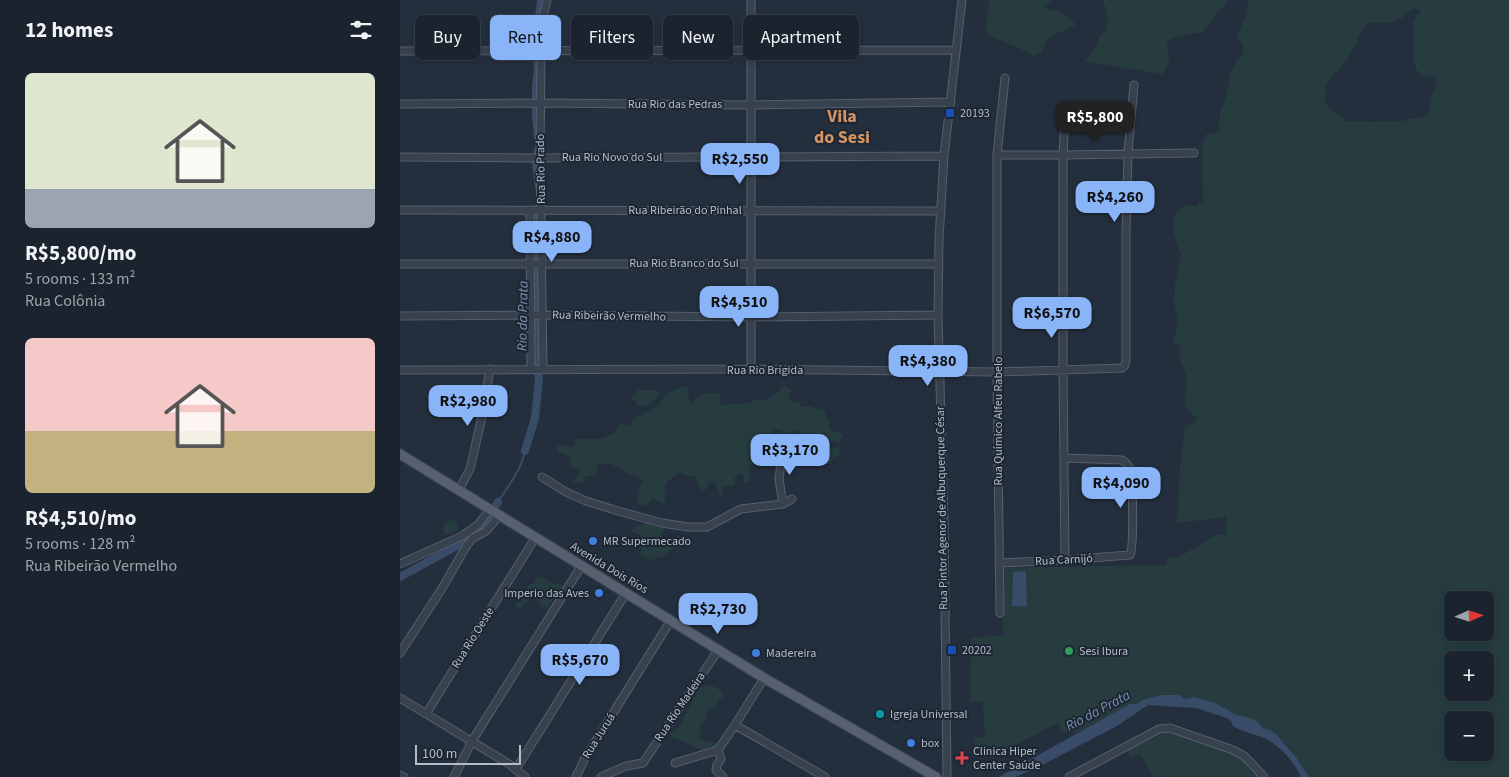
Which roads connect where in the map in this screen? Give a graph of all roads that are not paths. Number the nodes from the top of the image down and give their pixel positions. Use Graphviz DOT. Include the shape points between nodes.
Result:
graph roads {
  1 [pos="547,0"];
  2 [pos="751,0"];
  3 [pos="962,0"];
  4 [pos="543,15"];
  5 [pos="751,15"];
  6 [pos="859,50"];
  7 [pos="956,50"];
  8 [pos="400,51"];
  9 [pos="490,51"];
  10 [pos="561,51"];
  11 [pos="743,51"];
  12 [pos="540,60"];
  13 [pos="751,60"];
  14 [pos="1005,78"];
  15 [pos="1134,85"];
  16 [pos="951,102"];
  17 [pos="400,104"];
  18 [pos="538,104"];
  19 [pos="751,105"];
  20 [pos="1065,117"];
  21 [pos="1128,153"];
  22 [pos="1194,153"];
  23 [pos="997,155"];
  24 [pos="1063,155"];
  25 [pos="750,156"];
  26 [pos="944,156"];
  27 [pos="400,157"];
  28 [pos="537,158"];
  29 [pos="400,210"];
  30 [pos="541,210"];
  31 [pos="751,210"];
  32 [pos="531,211"];
  33 [pos="940,211"];
  34 [pos="751,263"];
  35 [pos="400,264"];
  36 [pos="536,264"];
  37 [pos="939,264"];
  38 [pos="536,315"];
  39 [pos="938,315"];
  40 [pos="400,316"];
  41 [pos="752,317"];
  42 [pos="490,369"];
  43 [pos="532,369"];
  44 [pos="542,369"];
  45 [pos="750,369"];
  46 [pos="400,370"];
  47 [pos="1063,370"];
  48 [pos="939,371"];
  49 [pos="997,372"];
  50 [pos="783,448"];
  51 [pos="400,454"];
  52 [pos="1065,458"];
  53 [pos="542,478"];
  54 [pos="459,490"];
  55 [pos="792,499"];
  56 [pos="783,504"];
  57 [pos="490,508"];
  58 [pos="500,515"];
  59 [pos="535,538"];
  60 [pos="1065,560"];
  61 [pos="999,563"];
  62 [pos="400,564"];
  63 [pos="582,565"];
  64 [pos="626,593"];
  65 [pos="1000,613"];
  66 [pos="671,620"];
  67 [pos="719,649"];
  68 [pos="400,653"];
  69 [pos="764,678"];
  70 [pos="400,698"];
  71 [pos="426,714"];
  72 [pos="735,725"];
  73 [pos="472,741"];
  74 [pos="718,750"];
  75 [pos="675,763"];
  76 [pos="516,769"];
  77 [pos="400,775"];
  78 [pos="404,777"];
  79 [pos="454,777"];
  80 [pos="525,777"];
  81 [pos="576,777"];
  82 [pos="601,777"];
  83 [pos="723,777"];
  84 [pos="825,777"];
  85 [pos="936,777"];
  86 [pos="947,777"];
  87 [pos="1069,777"];
  88 [pos="1264,777"];
  1 -- 4 [label="street, Rua Rio Prado"];
  2 -- 5 [label="street"];
  3 -- 7 [label="street, Rua Pintor Agenor de Albuquerque César"];
  6 -- 7 [label="street"];
  7 -- 16 [label="street, Rua Pintor Agenor de Albuquerque César"];
  8 -- 9 [label="street"];
  10 -- 11 [label="street"];
  12 -- 18 [label="street, Rua Rio Prado"];
  13 -- 19 [label="street"];
  14 -- 23 [label="street, Rua Químico Alfeu Rabelo"];
  15 -- 21 [label="street"];
  16 -- 19 [label="street, Rua Rio das Pedras"];
  16 -- 26 [label="street, Rua Pintor Agenor de Albuquerque César"];
  17 -- 18 [label="street, Rua Rio das Pedras"];
  18 -- 19 [label="street, Rua Rio das Pedras"];
  18 -- 28 [label="street, Rua Rio Prado"];
  19 -- 25 [label="street"];
  20 -- 24 [label="street"];
  21 -- 22 [label="street"];
  21 -- 24 [label="street"];
  21 -- 47 [label="street, Rua Rio Brígida" via="1126,363 1120,369"];
  23 -- 24 [label="street"];
  23 -- 49 [label="street, Rua Químico Alfeu Rabelo"];
  24 -- 47 [label="street"];
  25 -- 26 [label="street, Rua Rio Novo do Sul"];
  25 -- 28 [label="street, Rua Rio Novo do Sul"];
  25 -- 31 [label="street"];
  26 -- 33 [label="street, Rua Pintor Agenor de Albuquerque César"];
  27 -- 28 [label="street, Rua Rio Novo do Sul"];
  28 -- 30 [label="street, Rua Rio Prado"];
  29 -- 32 [label="street, Rua Ribeirão do Pinhal"];
  30 -- 31 [label="street, Rua Ribeirão do Pinhal"];
  30 -- 32 [label="street, Rua Ribeirão do Pinhal"];
  30 -- 36 [label="street, Rua Rio Prado"];
  31 -- 33 [label="street, Rua Ribeirão do Pinhal"];
  31 -- 34 [label="street"];
  32 -- 36 [label="street, Rua Rio Prado"];
  33 -- 37 [label="street, Rua Pintor Agenor de Albuquerque César"];
  34 -- 36 [label="street, Rua Rio Branco do Sul"];
  34 -- 37 [label="street, Rua Rio Branco do Sul"];
  34 -- 41 [label="street"];
  35 -- 36 [label="street, Rua Rio Branco do Sul"];
  36 -- 38 [label="street, Rua Rio Prado"];
  37 -- 39 [label="street, Rua Pintor Agenor de Albuquerque César"];
  38 -- 40 [label="street, Rua Ribeirão Vermelho"];
  38 -- 41 [label="street, Rua Ribeirão Vermelho"];
  38 -- 43 [label="street, Rua Rio Prado"];
  38 -- 44 [label="street, Rua Rio Prado"];
  39 -- 41 [label="street, Rua Ribeirão Vermelho"];
  39 -- 48 [label="street, Rua Pintor Agenor de Albuquerque César"];
  41 -- 45 [label="street"];
  42 -- 43 [label="street, Rua Rio Brígida"];
  42 -- 46 [label="street, Rua Rio Brígida"];
  42 -- 54 [label="street" via="470,469"];
  43 -- 44 [label="street, Rua Rio Brígida"];
  44 -- 45 [label="street, Rua Rio Brígida"];
  45 -- 48 [label="street, Rua Rio Brígida"];
  47 -- 49 [label="street, Rua Rio Brígida"];
  47 -- 52 [label="street"];
  48 -- 49 [label="street, Rua Rio Brígida"];
  48 -- 86 [label="street, Rua Pintor Agenor de Albuquerque César"];
  49 -- 61 [label="street, Rua Químico Alfeu Rabelo"];
  50 -- 56 [label="street" via="779,482"];
  51 -- 54 [label="main road, Avenida Dois Rios"];
  52 -- 60 [label="street"];
  52 -- 60 [label="street, Rua Carnijó" via="1122,460 1128,465 1131,473 1132,544 1130,555"];
  53 -- 56 [label="street" via="586,502 688,527 712,525 741,509"];
  54 -- 57 [label="main road, Avenida Dois Rios"];
  55 -- 56 [label="street"];
  57 -- 58 [label="main road, Avenida Dois Rios"];
  57 -- 62 [label="street" via="478,525 462,536"];
  58 -- 59 [label="main road, Avenida Dois Rios"];
  58 -- 68 [label="street" via="467,546"];
  59 -- 63 [label="main road, Avenida Dois Rios"];
  59 -- 71 [label="street, Rua Rio Oeste"];
  60 -- 61 [label="street, Rua Carnijó"];
  61 -- 65 [label="street, Rua Químico Alfeu Rabelo"];
  63 -- 64 [label="main road, Avenida Dois Rios"];
  63 -- 73 [label="street"];
  64 -- 66 [label="main road, Avenida Dois Rios"];
  64 -- 76 [label="street"];
  66 -- 67 [label="main road, Avenida Dois Rios"];
  66 -- 81 [label="street, Rua Juruá"];
  67 -- 69 [label="main road, Avenida Dois Rios"];
  67 -- 82 [label="street, Rua Rio Madeira" via="642,764 628,765"];
  69 -- 72 [label="street"];
  69 -- 85 [label="main road, Avenida Dois Rios"];
  70 -- 71 [label="street"];
  71 -- 73 [label="street"];
  72 -- 74 [label="street"];
  72 -- 84 [label="street"];
  73 -- 76 [label="street"];
  73 -- 79 [label="street"];
  74 -- 75 [label="street"];
  74 -- 83 [label="street" via="721,758 716,770"];
  76 -- 80 [label="street"];
  77 -- 78 [label="street"];
  87 -- 88 [label="street" via="1166,727 1239,753"];
}
